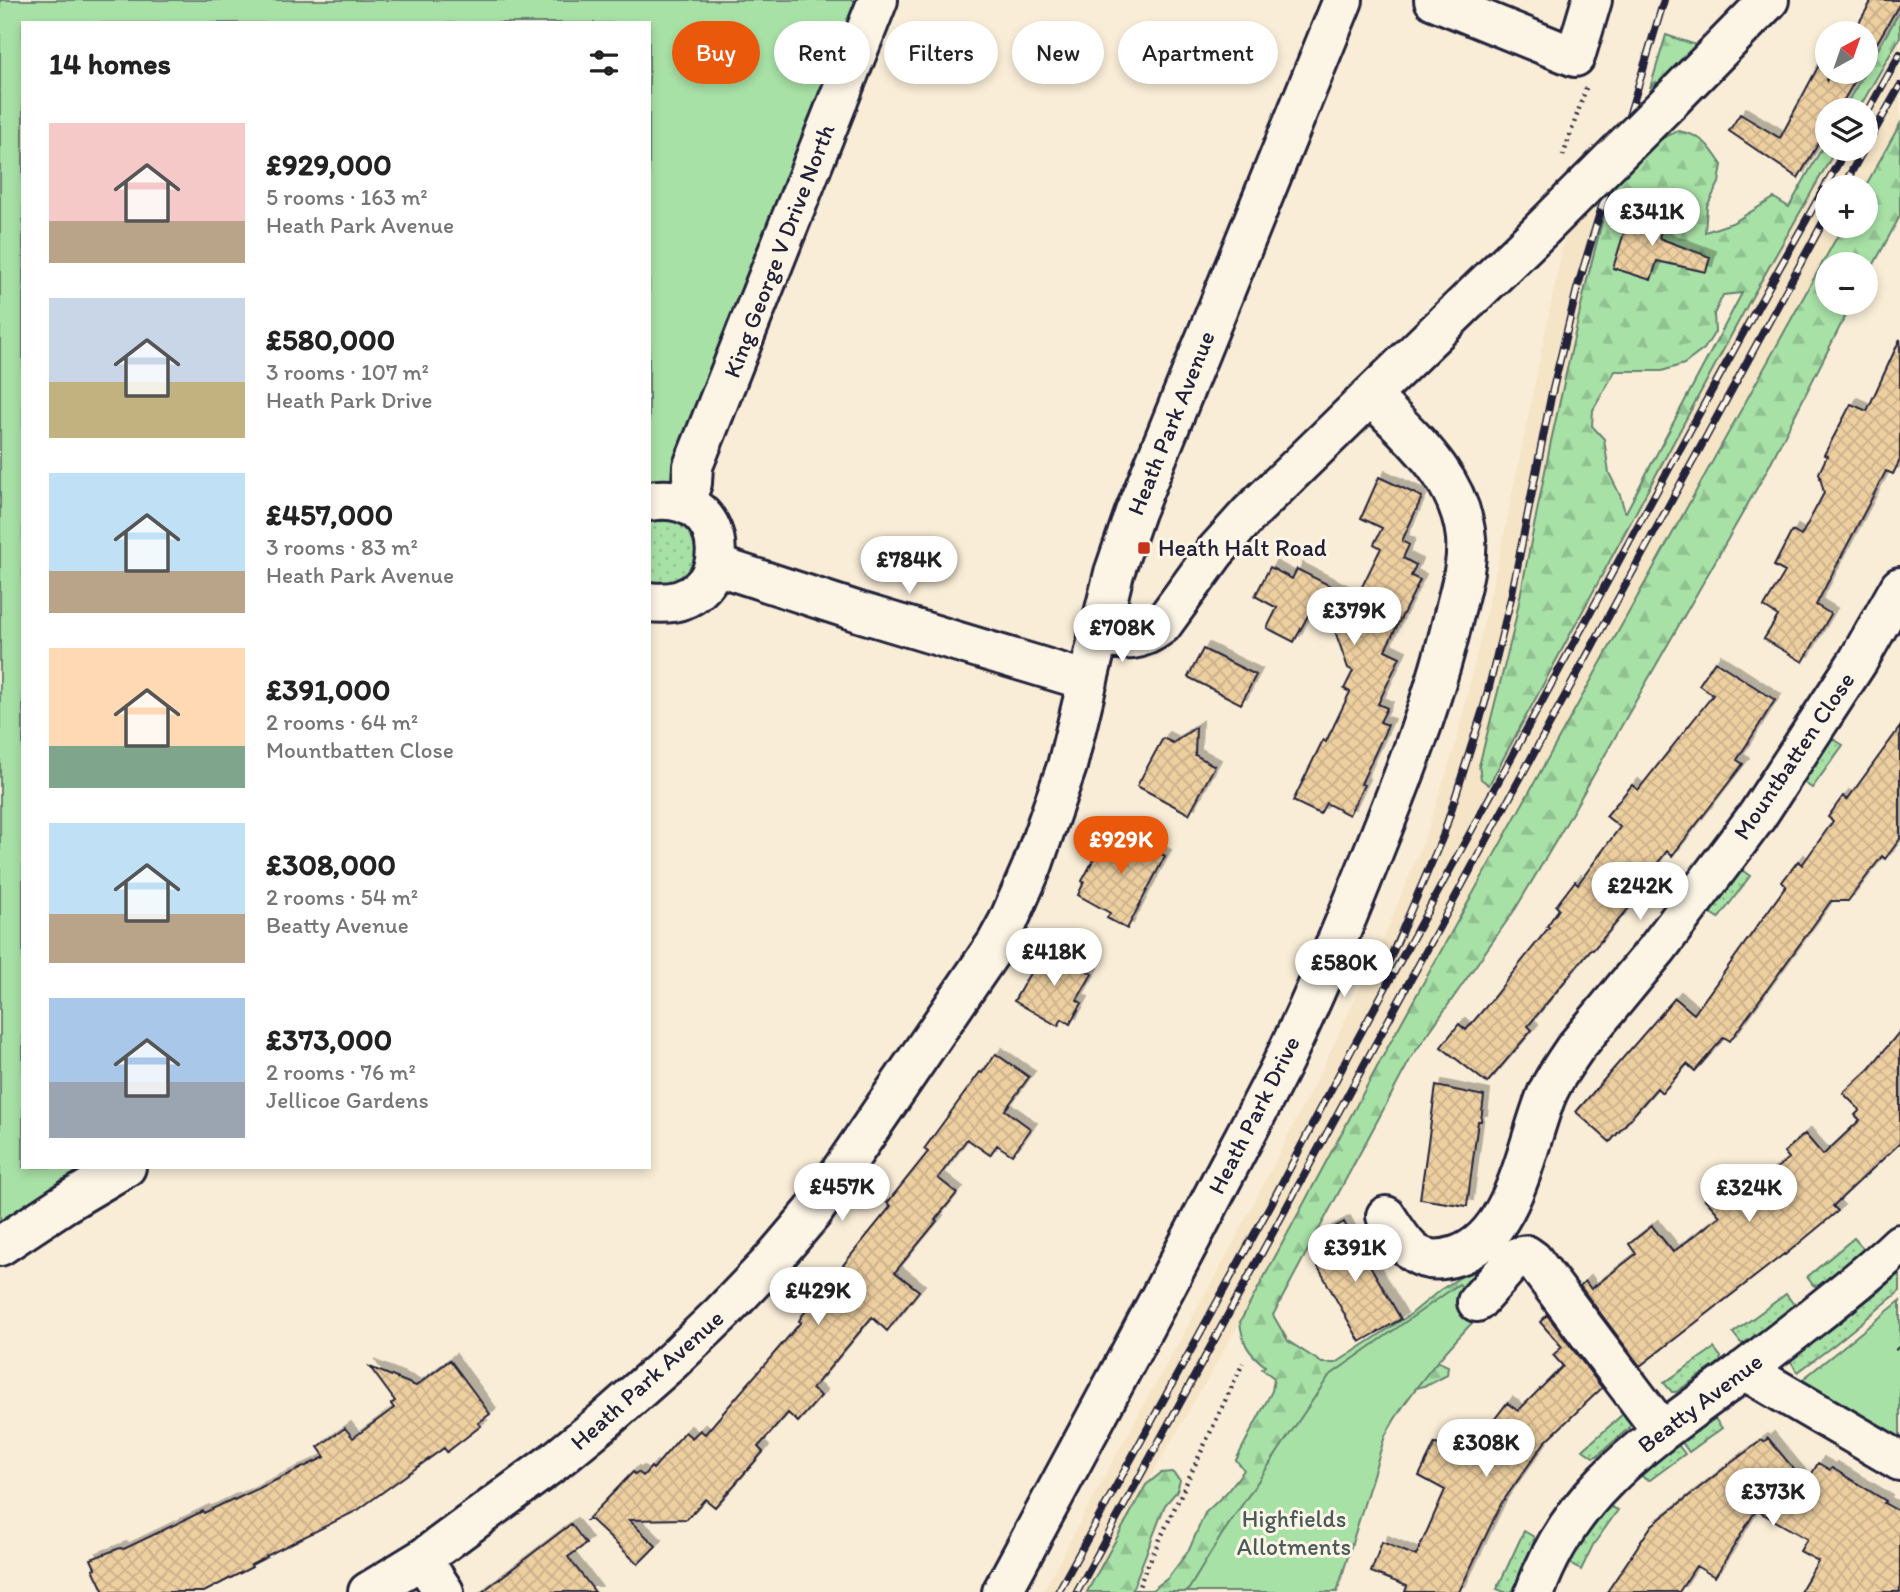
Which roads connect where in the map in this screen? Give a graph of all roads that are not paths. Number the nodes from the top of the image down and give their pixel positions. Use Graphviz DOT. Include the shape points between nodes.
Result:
graph roads {
  1 [pos="878,0"];
  2 [pos="1342,0"];
  3 [pos="1434,0"];
  4 [pos="1592,0"];
  5 [pos="1769,0"];
  6 [pos="1371,396"];
  7 [pos="667,502"];
  8 [pos="715,565"];
  9 [pos="1900,587"];
  10 [pos="651,602"];
  11 [pos="1098,636"];
  12 [pos="1088,681"];
  13 [pos="122,1169"];
  14 [pos="1386,1216"];
  15 [pos="1900,1244"];
  16 [pos="0,1246"];
  17 [pos="1477,1302"];
  18 [pos="1744,1370"];
  19 [pos="1662,1431"];
  20 [pos="1900,1461"];
  21 [pos="422,1559"];
  22 [pos="368,1592"];
  23 [pos="444,1592"];
  24 [pos="1002,1592"];
  25 [pos="1535,1592"];
  1 -- 7 [label="street, King George V Drive North" via="693,466 692,484"];
  2 -- 11 [label="street, Heath Park Avenue" via="1135,512"];
  3 -- 4 [label="street" via="1575,57"];
  5 -- 6 [label="street, bridge"];
  6 -- 11 [label="street" via="1250,513 1162,625 1133,640"];
  6 -- 24 [label="street, Heath Park Drive" via="1441,471 1462,515 1465,567 1431,702 1359,890 1280,1066"];
  7 -- 8 [label="street" via="695,509 707,520 717,551"];
  8 -- 10 [label="street" via="695,594 680,601"];
  8 -- 12 [label="street"];
  9 -- 14 [label="street, Mountbatten Close" via="1858,661 1757,816 1562,1068 1538,1118 1517,1187 1493,1228 1461,1255 1441,1261 1422,1258 1406,1246"];
  11 -- 12 [label="street, Heath Park Avenue"];
  12 -- 21 [label="street, Heath Park Avenue" via="1067,766 1008,922 813,1212 768,1265 663,1370 555,1461"];
  13 -- 16 [label="street"];
  15 -- 18 [label="street, Beatty Avenue"];
  17 -- 19 [label="street" via="1517,1257 1526,1255"];
  18 -- 19 [label="street, Beatty Avenue"];
  18 -- 20 [label="street"];
  19 -- 25 [label="street, Beatty Avenue" via="1586,1500 1567,1525"];
  21 -- 22 [label="street, Heath Park Avenue"];
  21 -- 23 [label="street"];
}
